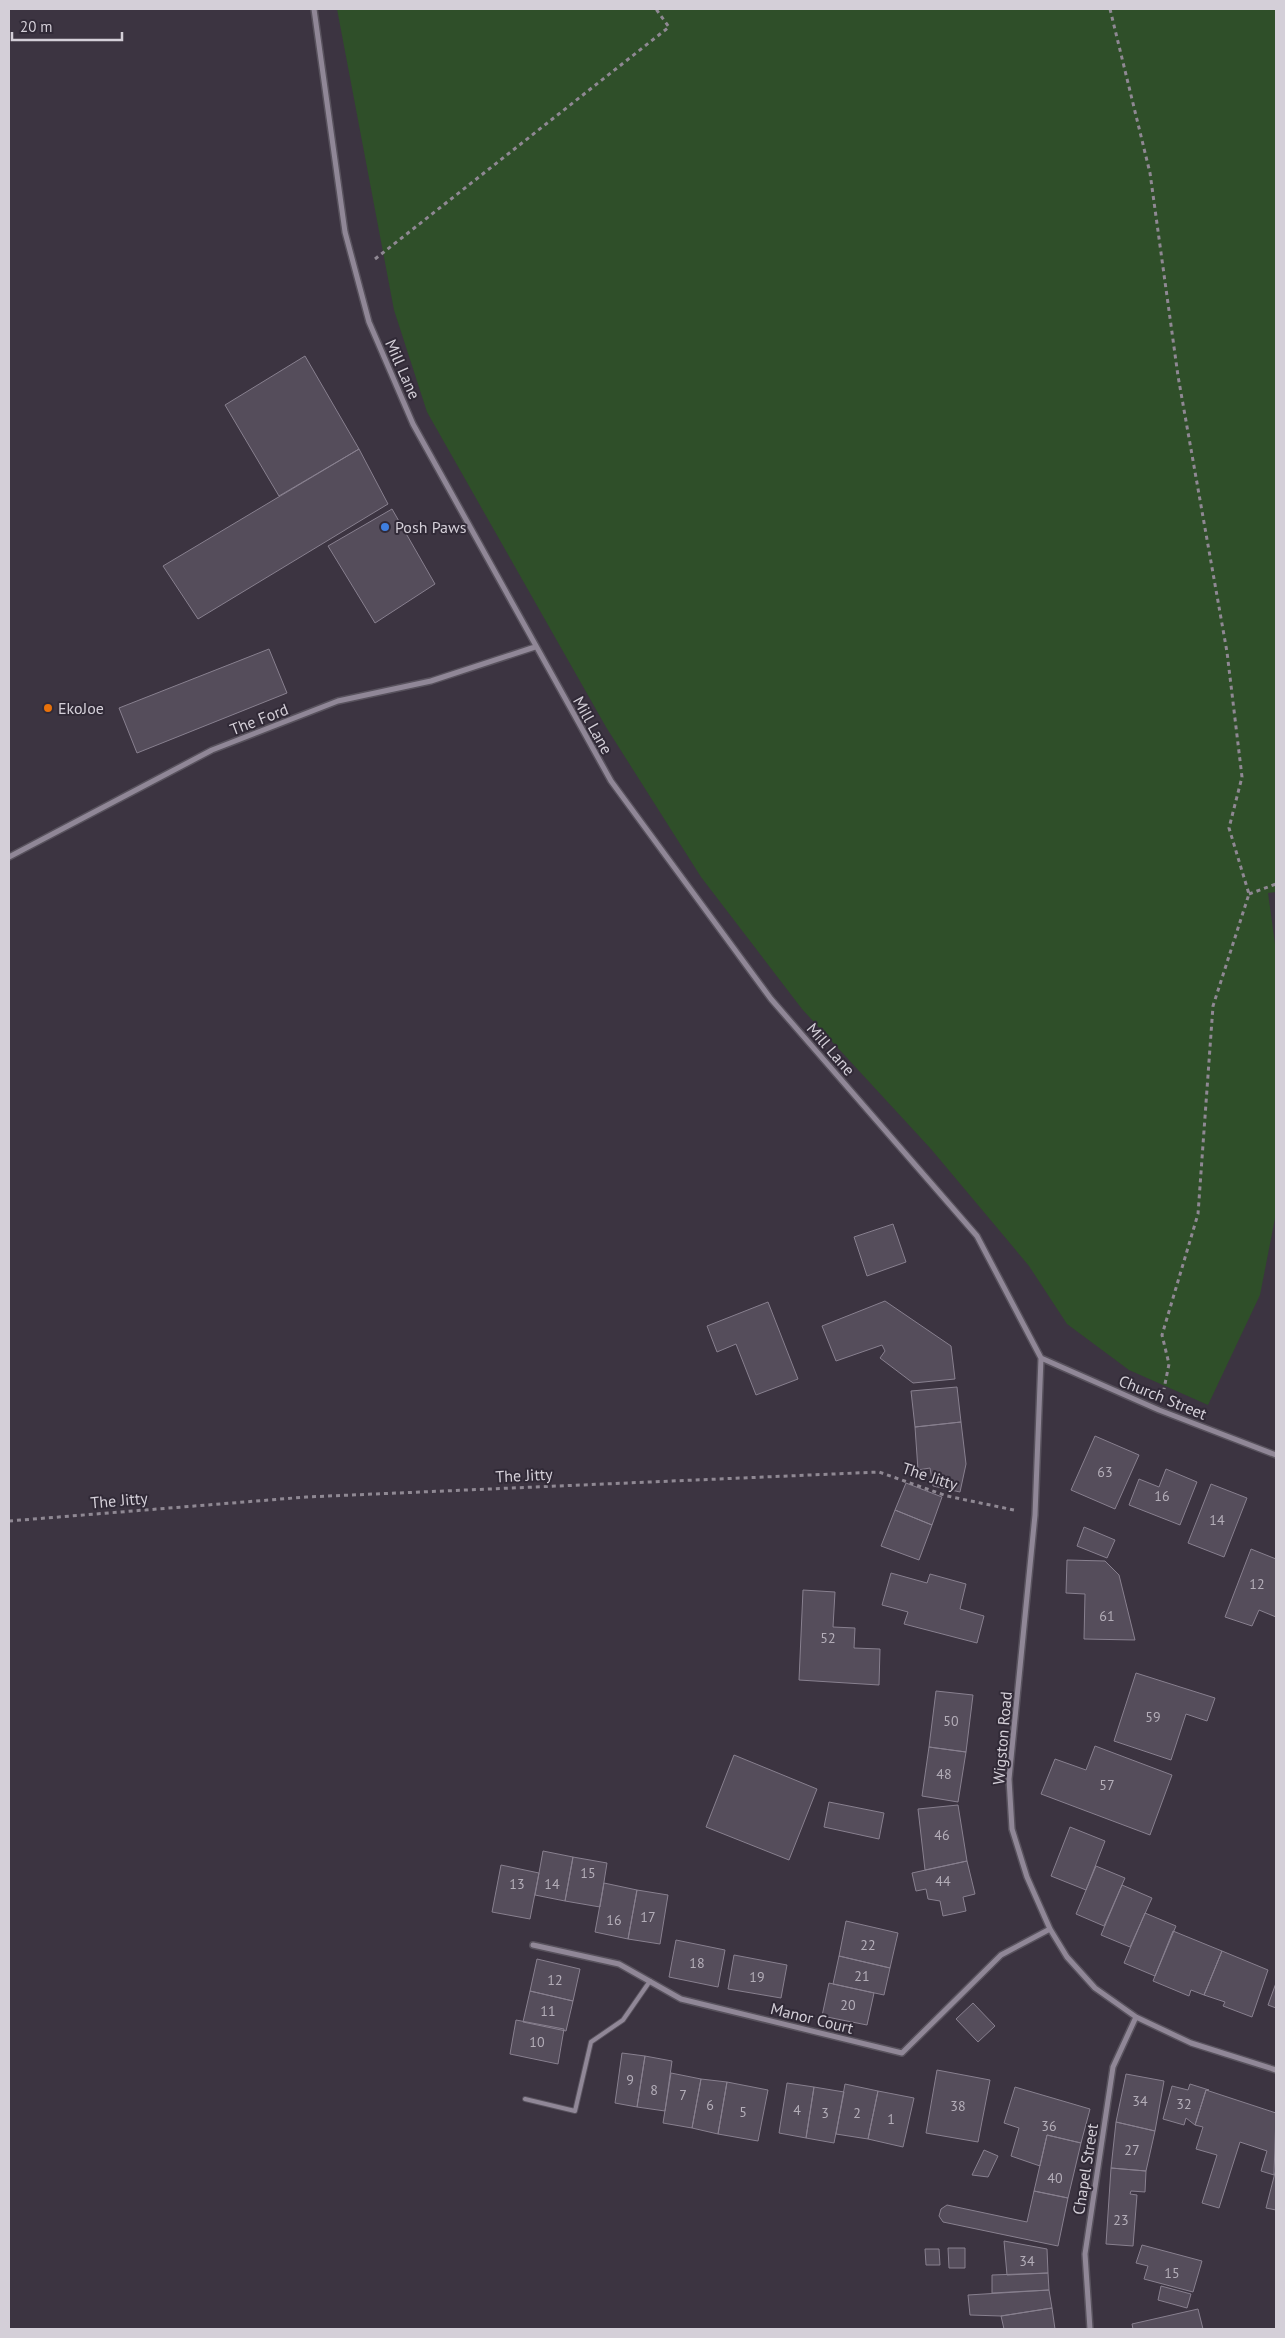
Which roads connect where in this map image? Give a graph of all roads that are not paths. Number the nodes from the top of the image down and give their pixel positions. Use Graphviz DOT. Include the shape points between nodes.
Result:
graph roads {
  1 [pos="314,9"];
  2 [pos="535,647"];
  3 [pos="9,857"];
  4 [pos="1041,1358"];
  5 [pos="1276,1454"];
  6 [pos="1050,1929"];
  7 [pos="533,1945"];
  8 [pos="650,1982"];
  9 [pos="1136,2017"];
  10 [pos="1276,2070"];
  11 [pos="525,2100"];
  12 [pos="1090,2329"];
  1 -- 2 [label="street, Mill Lane" via="346,232 369,322 413,424"];
  2 -- 3 [label="street, The Ford" via="431,681 338,702 212,750"];
  2 -- 4 [label="street, Mill Lane" via="611,781 771,999 977,1236"];
  4 -- 5 [label="street, Church Street" via="1159,1410"];
  4 -- 6 [label="street, Wigston Road" via="1035,1515 1009,1780 1012,1829 1027,1877"];
  6 -- 8 [label="street, Manor Court" via="1001,1955 902,2053 682,1999"];
  6 -- 9 [label="street, Wigston Road" via="1067,1957 1095,1988"];
  7 -- 8 [label="street, Manor Court" via="619,1964"];
  8 -- 11 [label="lane" via="623,2020 591,2042 575,2111"];
  9 -- 10 [label="street, Wigston Road" via="1191,2043"];
  9 -- 12 [label="street, Chapel Street" via="1113,2067 1085,2254"];
}
